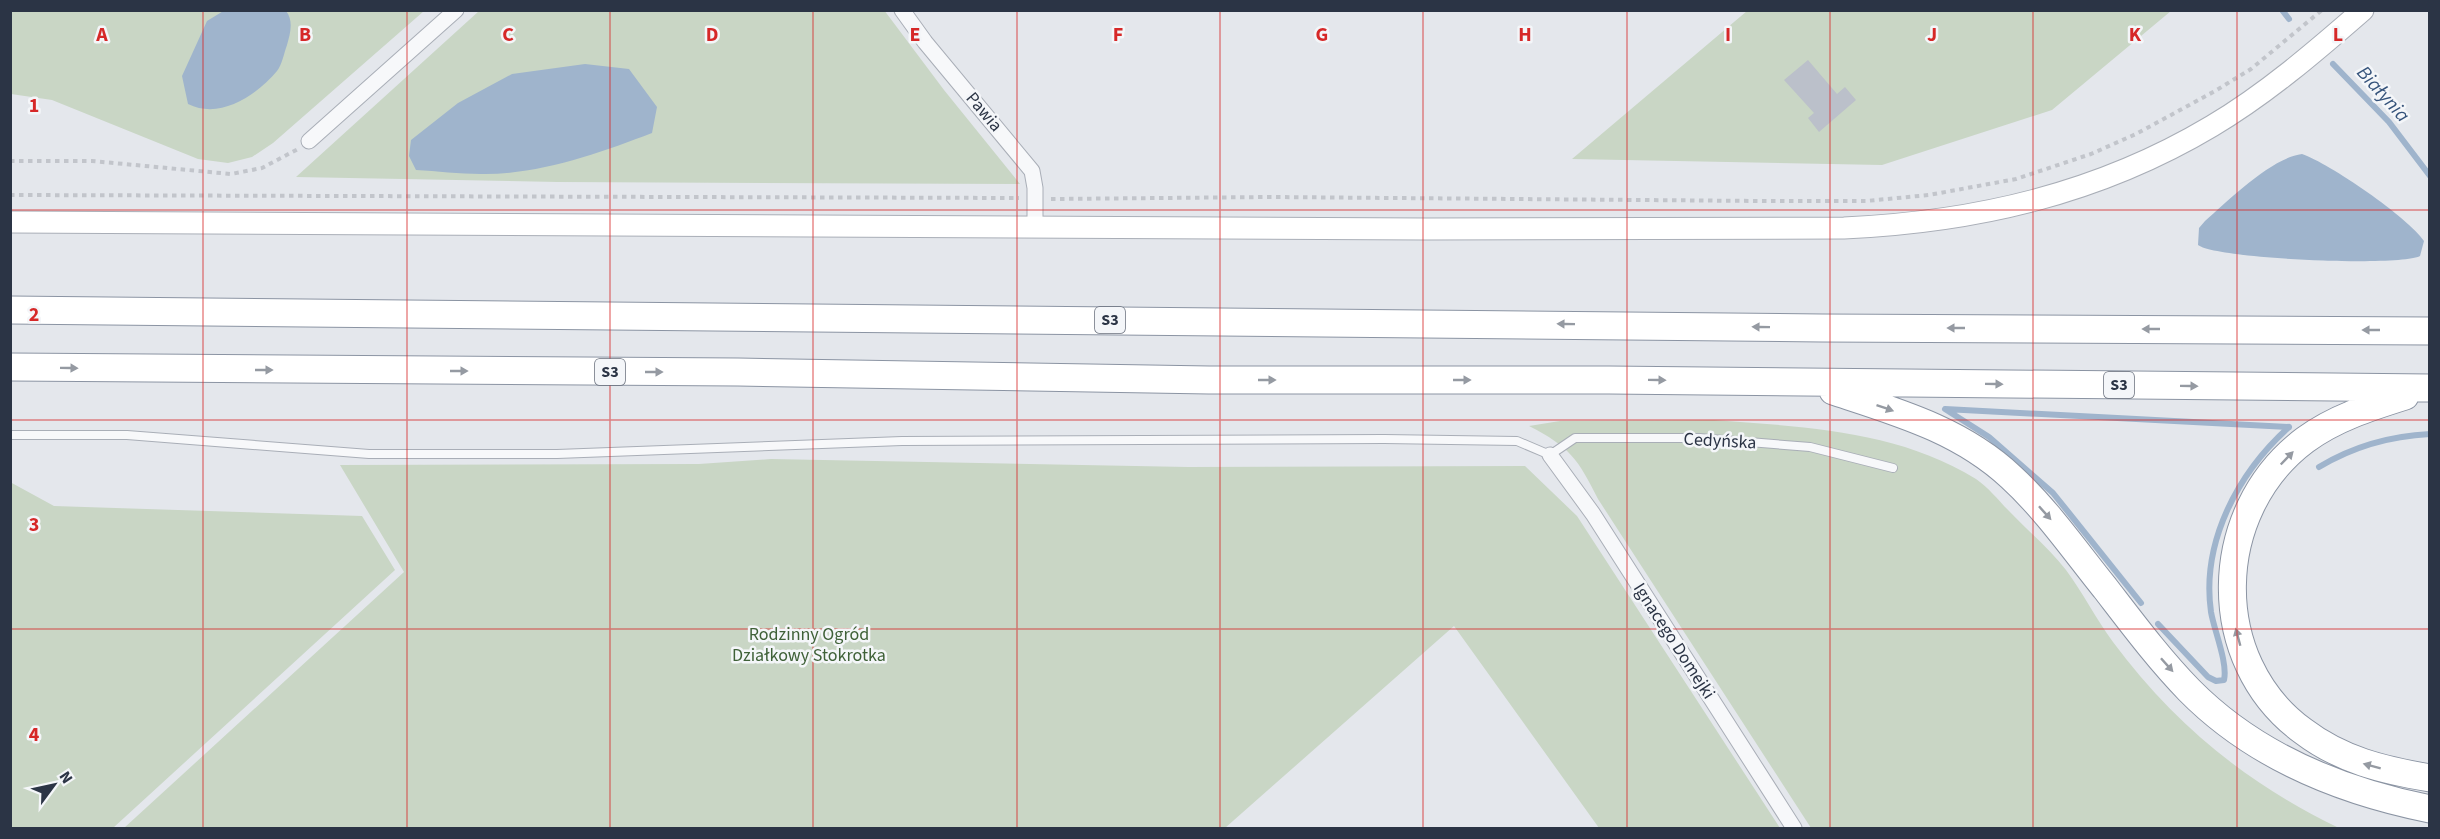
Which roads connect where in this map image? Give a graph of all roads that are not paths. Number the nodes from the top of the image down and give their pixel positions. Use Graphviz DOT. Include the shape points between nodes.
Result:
graph roads {
  1 [pos="456,10"];
  2 [pos="902,10"];
  3 [pos="2363,10"];
  4 [pos="309,141"];
  5 [pos="10,222"];
  6 [pos="1035,226"];
  7 [pos="10,310"];
  8 [pos="2430,331"];
  9 [pos="10,367"];
  10 [pos="1809,382"];
  11 [pos="2430,388"];
  12 [pos="10,435"];
  13 [pos="1550,455"];
  14 [pos="1893,468"];
  15 [pos="2430,778"];
  16 [pos="2430,809"];
  17 [pos="1794,828"];
  1 -- 4 [label="street"];
  2 -- 6 [label="street, Pawia" via="1032,171"];
  3 -- 6 [label="main road" via="2300,64 2212,126 2099,180 2041,199 1945,221 1844,228"];
  5 -- 6 [label="main road"];
  8 -- 7 [label="highway, S3, one-way"];
  9 -- 10 [label="highway, S3, one-way" via="1209,380"];
  10 -- 11 [label="highway, S3, one-way"];
  10 -- 16 [label="highway, one-way" via="1938,427 1969,444 2011,477 2182,682 2224,721 2259,746 2293,766 2384,800"];
  15 -- 11 [label="highway, one-way" via="2357,762 2301,730 2275,706 2244,657 2234,622 2231,586 2235,549 2246,515 2286,458 2306,440 2359,410"];
  12 -- 13 [label="lane" via="127,435 369,454 556,454 902,441 1384,439 1517,441"];
  13 -- 14 [label="lane, Cedyńska" via="1575,438 1699,438 1810,447"];
  13 -- 17 [label="street, Ignacego Domejki" via="1593,514"];
}
